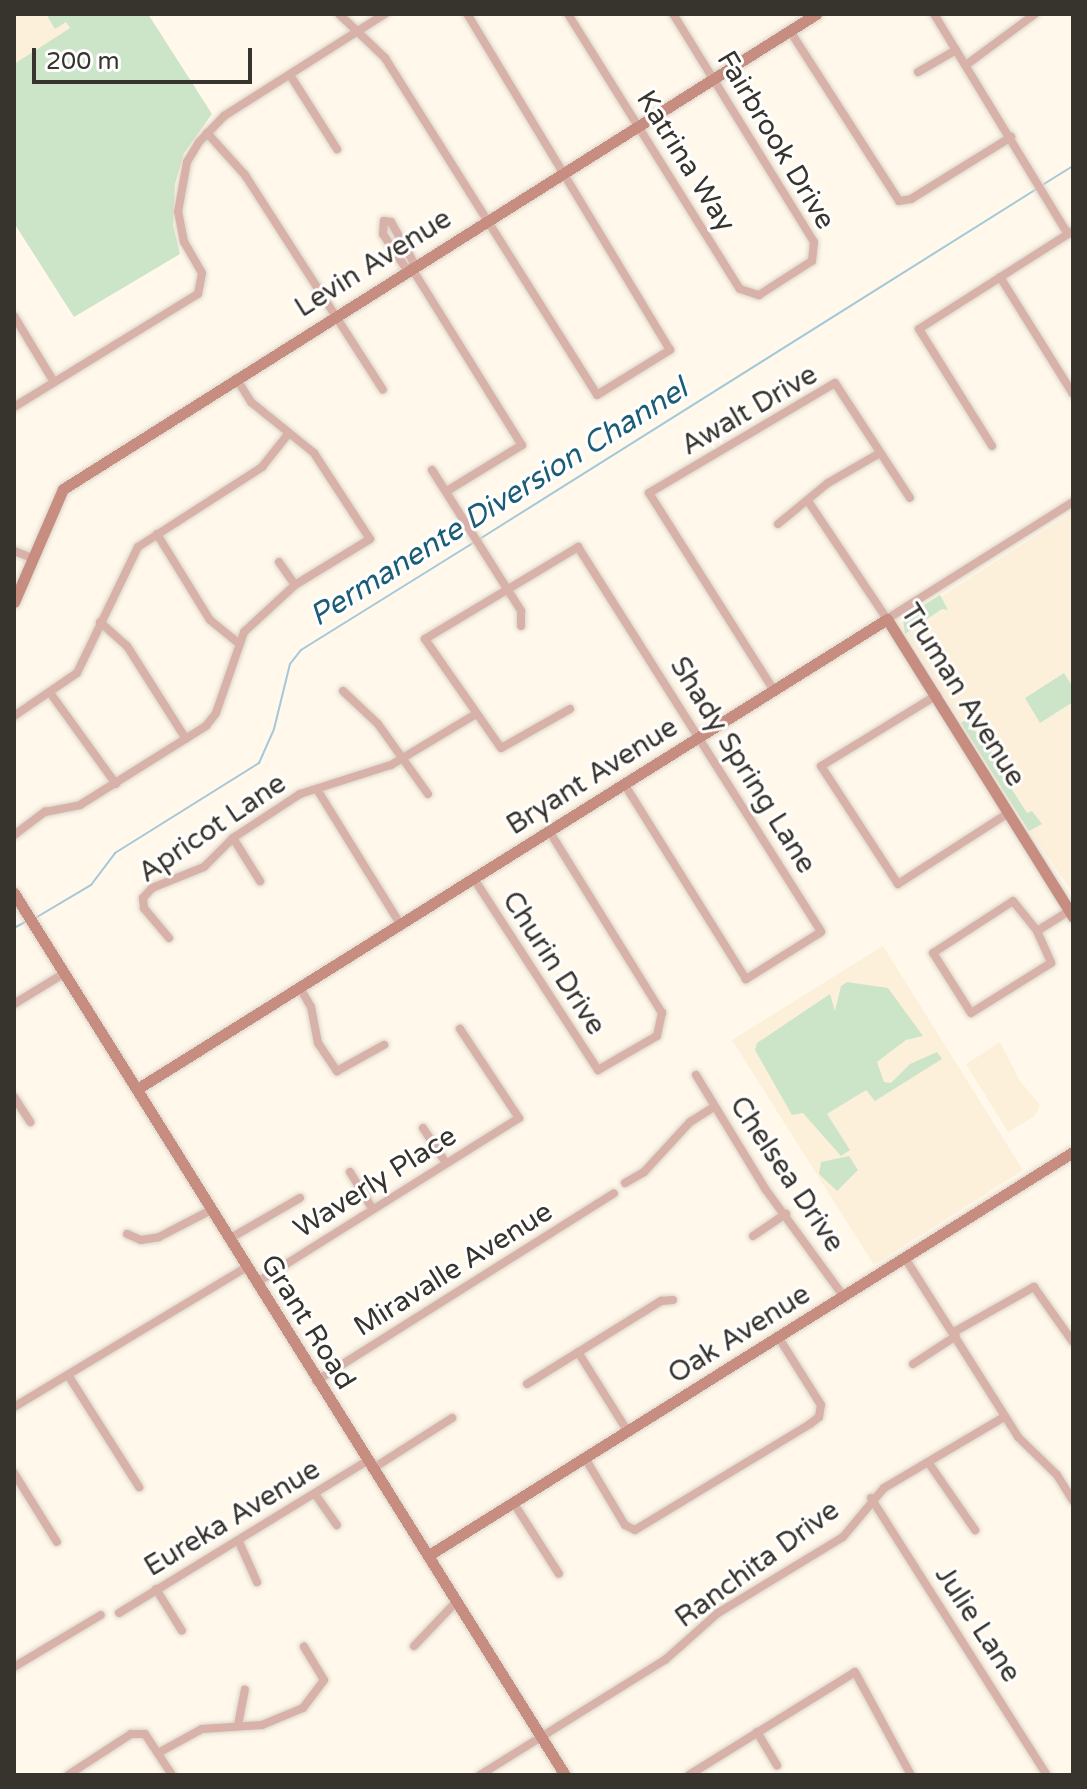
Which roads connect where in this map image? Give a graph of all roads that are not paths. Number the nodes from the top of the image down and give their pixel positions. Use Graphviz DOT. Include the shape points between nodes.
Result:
graph roads {
  1 [pos="339,14"];
  2 [pos="385,14"];
  3 [pos="467,14"];
  4 [pos="568,14"];
  5 [pos="673,14"];
  6 [pos="816,14"];
  7 [pos="934,14"];
  8 [pos="1035,14"];
  9 [pos="360,30"];
  10 [pos="790,31"];
  11 [pos="956,50"];
  12 [pos="966,65"];
  13 [pos="918,72"];
  14 [pos="290,75"];
  15 [pos="714,78"];
  16 [pos="638,126"];
  17 [pos="207,133"];
  18 [pos="1011,137"];
  19 [pos="337,149"];
  20 [pos="561,173"];
  21 [pos="487,219"];
  22 [pos="1070,232"];
  23 [pos="394,241"];
  24 [pos="411,268"];
  25 [pos="1000,277"];
  26 [pos="784,279"];
  27 [pos="336,315"];
  28 [pos="14,316"];
  29 [pos="236,378"];
  30 [pos="54,382"];
  31 [pos="383,390"];
  32 [pos="1073,394"];
  33 [pos="14,407"];
  34 [pos="289,433"];
  35 [pos="992,446"];
  36 [pos="880,453"];
  37 [pos="432,470"];
  38 [pos="447,491"];
  39 [pos="910,498"];
  40 [pos="808,501"];
  41 [pos="1073,502"];
  42 [pos="778,524"];
  43 [pos="157,534"];
  44 [pos="14,551"];
  45 [pos="32,558"];
  46 [pos="279,562"];
  47 [pos="295,585"];
  48 [pos="507,588"];
  49 [pos="14,602"];
  50 [pos="887,619"];
  51 [pos="100,622"];
  52 [pos="521,626"];
  53 [pos="237,642"];
  54 [pos="773,689"];
  55 [pos="343,691"];
  56 [pos="51,694"];
  57 [pos="937,695"];
  58 [pos="570,709"];
  59 [pos="476,714"];
  60 [pos="14,716"];
  61 [pos="699,737"];
  62 [pos="186,739"];
  63 [pos="400,760"];
  64 [pos="116,784"];
  65 [pos="624,784"];
  66 [pos="318,791"];
  67 [pos="428,794"];
  68 [pos="1008,813"];
  69 [pos="549,831"];
  70 [pos="14,835"];
  71 [pos="233,838"];
  72 [pos="474,879"];
  73 [pos="260,881"];
  74 [pos="14,893"];
  75 [pos="1071,914"];
  76 [pos="400,924"];
  77 [pos="1037,931"];
  78 [pos="169,938"];
  79 [pos="63,974"];
  80 [pos="300,988"];
  81 [pos="14,1004"];
  82 [pos="460,1029"];
  83 [pos="384,1045"];
  84 [pos="696,1075"];
  85 [pos="137,1089"];
  86 [pos="14,1097"];
  87 [pos="714,1107"];
  88 [pos="30,1122"];
  89 [pos="423,1128"];
  90 [pos="1073,1152"];
  91 [pos="446,1163"];
  92 [pos="350,1172"];
  93 [pos="625,1183"];
  94 [pos="614,1193"];
  95 [pos="300,1198"];
  96 [pos="372,1208"];
  97 [pos="211,1210"];
  98 [pos="786,1214"];
  99 [pos="127,1234"];
  100 [pos="753,1236"];
  101 [pos="229,1239"];
  102 [pos="905,1258"];
  103 [pos="245,1268"];
  104 [pos="255,1283"];
  105 [pos="844,1297"];
  106 [pos="673,1300"];
  107 [pos="955,1334"];
  108 [pos="779,1338"];
  109 [pos="1073,1342"];
  110 [pos="578,1352"];
  111 [pos="913,1364"];
  112 [pos="68,1375"];
  113 [pos="316,1381"];
  114 [pos="527,1384"];
  115 [pos="14,1407"];
  116 [pos="1004,1417"];
  117 [pos="452,1418"];
  118 [pos="628,1432"];
  119 [pos="585,1458"];
  120 [pos="928,1462"];
  121 [pos="370,1465"];
  122 [pos="14,1473"];
  123 [pos="139,1487"];
  124 [pos="315,1494"];
  125 [pos="871,1498"];
  126 [pos="1073,1501"];
  127 [pos="513,1502"];
  128 [pos="337,1525"];
  129 [pos="975,1530"];
  130 [pos="57,1542"];
  131 [pos="239,1542"];
  132 [pos="429,1555"];
  133 [pos="559,1574"];
  134 [pos="257,1582"];
  135 [pos="156,1589"];
  136 [pos="457,1601"];
  137 [pos="119,1613"];
  138 [pos="101,1615"];
  139 [pos="182,1631"];
  140 [pos="414,1646"];
  141 [pos="304,1647"];
  142 [pos="14,1667"];
  143 [pos="245,1690"];
  144 [pos="238,1725"];
  145 [pos="757,1732"];
  146 [pos="536,1740"];
  147 [pos="158,1753"];
  148 [pos="777,1765"];
  149 [pos="68,1775"];
  150 [pos="172,1775"];
  151 [pos="480,1775"];
  152 [pos="564,1775"];
  153 [pos="689,1775"];
  154 [pos="911,1775"];
  155 [pos="1047,1775"];
  1 -- 9 [label="street"];
  2 -- 9 [label="street"];
  3 -- 20 [label="street"];
  4 -- 16 [label="street, Katrina Way"];
  5 -- 15 [label="street, Fairbrook Drive"];
  6 -- 10 [label="street, Levin Avenue"];
  7 -- 11 [label="street"];
  8 -- 12 [label="street"];
  9 -- 14 [label="street"];
  9 -- 21 [label="street" via="385,58"];
  10 -- 15 [label="street, Levin Avenue"];
  10 -- 18 [label="street" via="899,201 911,199"];
  11 -- 12 [label="street"];
  11 -- 13 [label="street"];
  12 -- 18 [label="street"];
  14 -- 17 [label="street" via="224,116"];
  14 -- 19 [label="street"];
  15 -- 16 [label="street, Levin Avenue"];
  15 -- 26 [label="street, Fairbrook Drive" via="814,242 812,261"];
  16 -- 20 [label="street, Levin Avenue"];
  16 -- 26 [label="street, Katrina Way" via="740,289 759,295"];
  17 -- 27 [label="street" via="245,175"];
  17 -- 30 [label="street" via="187,162 178,212 184,242 202,273 202,289"];
  18 -- 22 [label="street"];
  20 -- 21 [label="street, Levin Avenue"];
  20 -- 21 [label="street" via="670,350 597,395"];
  21 -- 24 [label="street, Levin Avenue"];
  22 -- 25 [label="street"];
  23 -- 24 [label="street"];
  24 -- 27 [label="street, Levin Avenue"];
  24 -- 38 [label="street" via="522,445"];
  25 -- 32 [label="street"];
  25 -- 35 [label="street" via="919,329"];
  27 -- 29 [label="street, Levin Avenue"];
  27 -- 31 [label="street"];
  28 -- 30 [label="street"];
  29 -- 34 [label="street" via="251,402"];
  29 -- 45 [label="street, Levin Avenue" via="63,489"];
  30 -- 33 [label="street"];
  34 -- 43 [label="street" via="262,467"];
  34 -- 47 [label="street" via="314,453 370,539"];
  36 -- 39 [label="street, Awalt Drive"];
  36 -- 40 [label="street"];
  36 -- 54 [label="street, Awalt Drive" via="835,383 649,493"];
  37 -- 38 [label="street"];
  38 -- 48 [label="street"];
  40 -- 42 [label="street"];
  40 -- 50 [label="street, Truman Avenue"];
  41 -- 50 [label="street, Bryant Avenue"];
  43 -- 51 [label="street" via="129,559"];
  43 -- 53 [label="street" via="210,620"];
  44 -- 45 [label="street"];
  45 -- 49 [label="street, Levin Avenue"];
  46 -- 47 [label="street"];
  47 -- 53 [label="street"];
  48 -- 52 [label="street" via="521,611"];
  48 -- 59 [label="street" via="425,639"];
  48 -- 61 [label="street, Shady Spring Lane" via="578,547"];
  50 -- 54 [label="street, Bryant Avenue"];
  50 -- 57 [label="street, Truman Avenue"];
  51 -- 56 [label="street" via="77,673"];
  51 -- 62 [label="street" via="127,646"];
  53 -- 62 [label="street" via="216,713"];
  54 -- 61 [label="street, Bryant Avenue"];
  55 -- 63 [label="street" via="378,724"];
  56 -- 60 [label="street"];
  56 -- 64 [label="street"];
  57 -- 68 [label="street, Truman Avenue"];
  57 -- 68 [label="street" via="821,766 898,884"];
  58 -- 59 [label="street" via="505,749"];
  59 -- 63 [label="street, Apricot Lane"];
  61 -- 65 [label="street, Bryant Avenue"];
  61 -- 65 [label="street, Shady Spring Lane" via="821,932 746,979"];
  62 -- 64 [label="street"];
  63 -- 66 [label="street, Apricot Lane"];
  63 -- 67 [label="street"];
  64 -- 70 [label="street" via="80,805 45,812"];
  65 -- 69 [label="street, Bryant Avenue"];
  66 -- 71 [label="street, Apricot Lane" via="300,794"];
  66 -- 76 [label="street"];
  68 -- 75 [label="street, Truman Avenue"];
  69 -- 72 [label="street, Bryant Avenue"];
  69 -- 72 [label="street, Churin Drive" via="662,1013 657,1036 598,1070"];
  71 -- 73 [label="street"];
  71 -- 78 [label="street, Apricot Lane" via="204,867 165,880 143,898 144,908"];
  72 -- 76 [label="street, Bryant Avenue"];
  74 -- 79 [label="street, Grant Road"];
  75 -- 77 [label="street"];
  76 -- 80 [label="street, Bryant Avenue"];
  77 -- 77 [label="street" via="1051,963 971,1013 933,953 1013,901"];
  79 -- 81 [label="street"];
  79 -- 85 [label="street, Grant Road"];
  80 -- 83 [label="street" via="311,1007 318,1043 337,1071"];
  80 -- 85 [label="street, Bryant Avenue"];
  82 -- 91 [label="street, Waverly Place" via="519,1118"];
  84 -- 87 [label="street, Chelsea Drive"];
  85 -- 97 [label="street, Grant Road"];
  86 -- 88 [label="street"];
  87 -- 93 [label="street" via="690,1122 644,1172"];
  87 -- 98 [label="street, Chelsea Drive"];
  89 -- 91 [label="street"];
  90 -- 102 [label="street, Oak Avenue"];
  91 -- 96 [label="street, Waverly Place"];
  92 -- 96 [label="street"];
  94 -- 113 [label="street, Miravalle Avenue"];
  95 -- 101 [label="street"];
  96 -- 104 [label="street, Waverly Place"];
  97 -- 99 [label="street" via="159,1237 141,1240"];
  97 -- 101 [label="street, Grant Road"];
  98 -- 100 [label="street"];
  98 -- 105 [label="street, Chelsea Drive"];
  101 -- 103 [label="street, Grant Road"];
  102 -- 105 [label="street, Oak Avenue"];
  102 -- 107 [label="street"];
  103 -- 104 [label="street, Grant Road"];
  103 -- 112 [label="street"];
  104 -- 113 [label="street, Grant Road"];
  105 -- 108 [label="street, Oak Avenue"];
  106 -- 110 [label="street" via="661,1301"];
  107 -- 109 [label="street" via="1034,1287"];
  107 -- 111 [label="street"];
  107 -- 116 [label="street"];
  108 -- 118 [label="street, Oak Avenue"];
  108 -- 119 [label="street" via="821,1405 819,1417 797,1432 635,1530 625,1525"];
  110 -- 114 [label="street"];
  110 -- 118 [label="street"];
  112 -- 115 [label="street"];
  112 -- 123 [label="street"];
  113 -- 121 [label="street, Grant Road"];
  116 -- 120 [label="street, Ranchita Drive"];
  116 -- 126 [label="street" via="1057,1475"];
  117 -- 121 [label="street, Eureka Avenue"];
  118 -- 119 [label="street, Oak Avenue"];
  119 -- 127 [label="street, Oak Avenue"];
  120 -- 125 [label="street, Ranchita Drive"];
  120 -- 129 [label="street"];
  121 -- 124 [label="street, Eureka Avenue"];
  121 -- 132 [label="street, Grant Road"];
  122 -- 130 [label="street"];
  124 -- 128 [label="street"];
  124 -- 131 [label="street, Eureka Avenue"];
  125 -- 146 [label="street, Ranchita Drive" via="851,1530 833,1544 718,1613 665,1660"];
  125 -- 155 [label="street, Julie Lane"];
  127 -- 132 [label="street, Oak Avenue"];
  127 -- 133 [label="street"];
  131 -- 134 [label="street"];
  131 -- 135 [label="street, Eureka Avenue"];
  132 -- 136 [label="street, Grant Road"];
  135 -- 137 [label="street, Eureka Avenue"];
  135 -- 139 [label="street"];
  136 -- 140 [label="street"];
  136 -- 146 [label="street, Grant Road"];
  138 -- 142 [label="street"];
  141 -- 144 [label="street" via="320,1668 322,1689 280,1720"];
  143 -- 144 [label="street"];
  144 -- 147 [label="street" via="202,1729"];
  145 -- 148 [label="street"];
  145 -- 153 [label="street"];
  145 -- 154 [label="street" via="855,1672"];
  146 -- 151 [label="street, Ranchita Drive"];
  146 -- 152 [label="street, Grant Road"];
  147 -- 149 [label="street" via="145,1734 131,1734"];
  147 -- 150 [label="street"];
}
